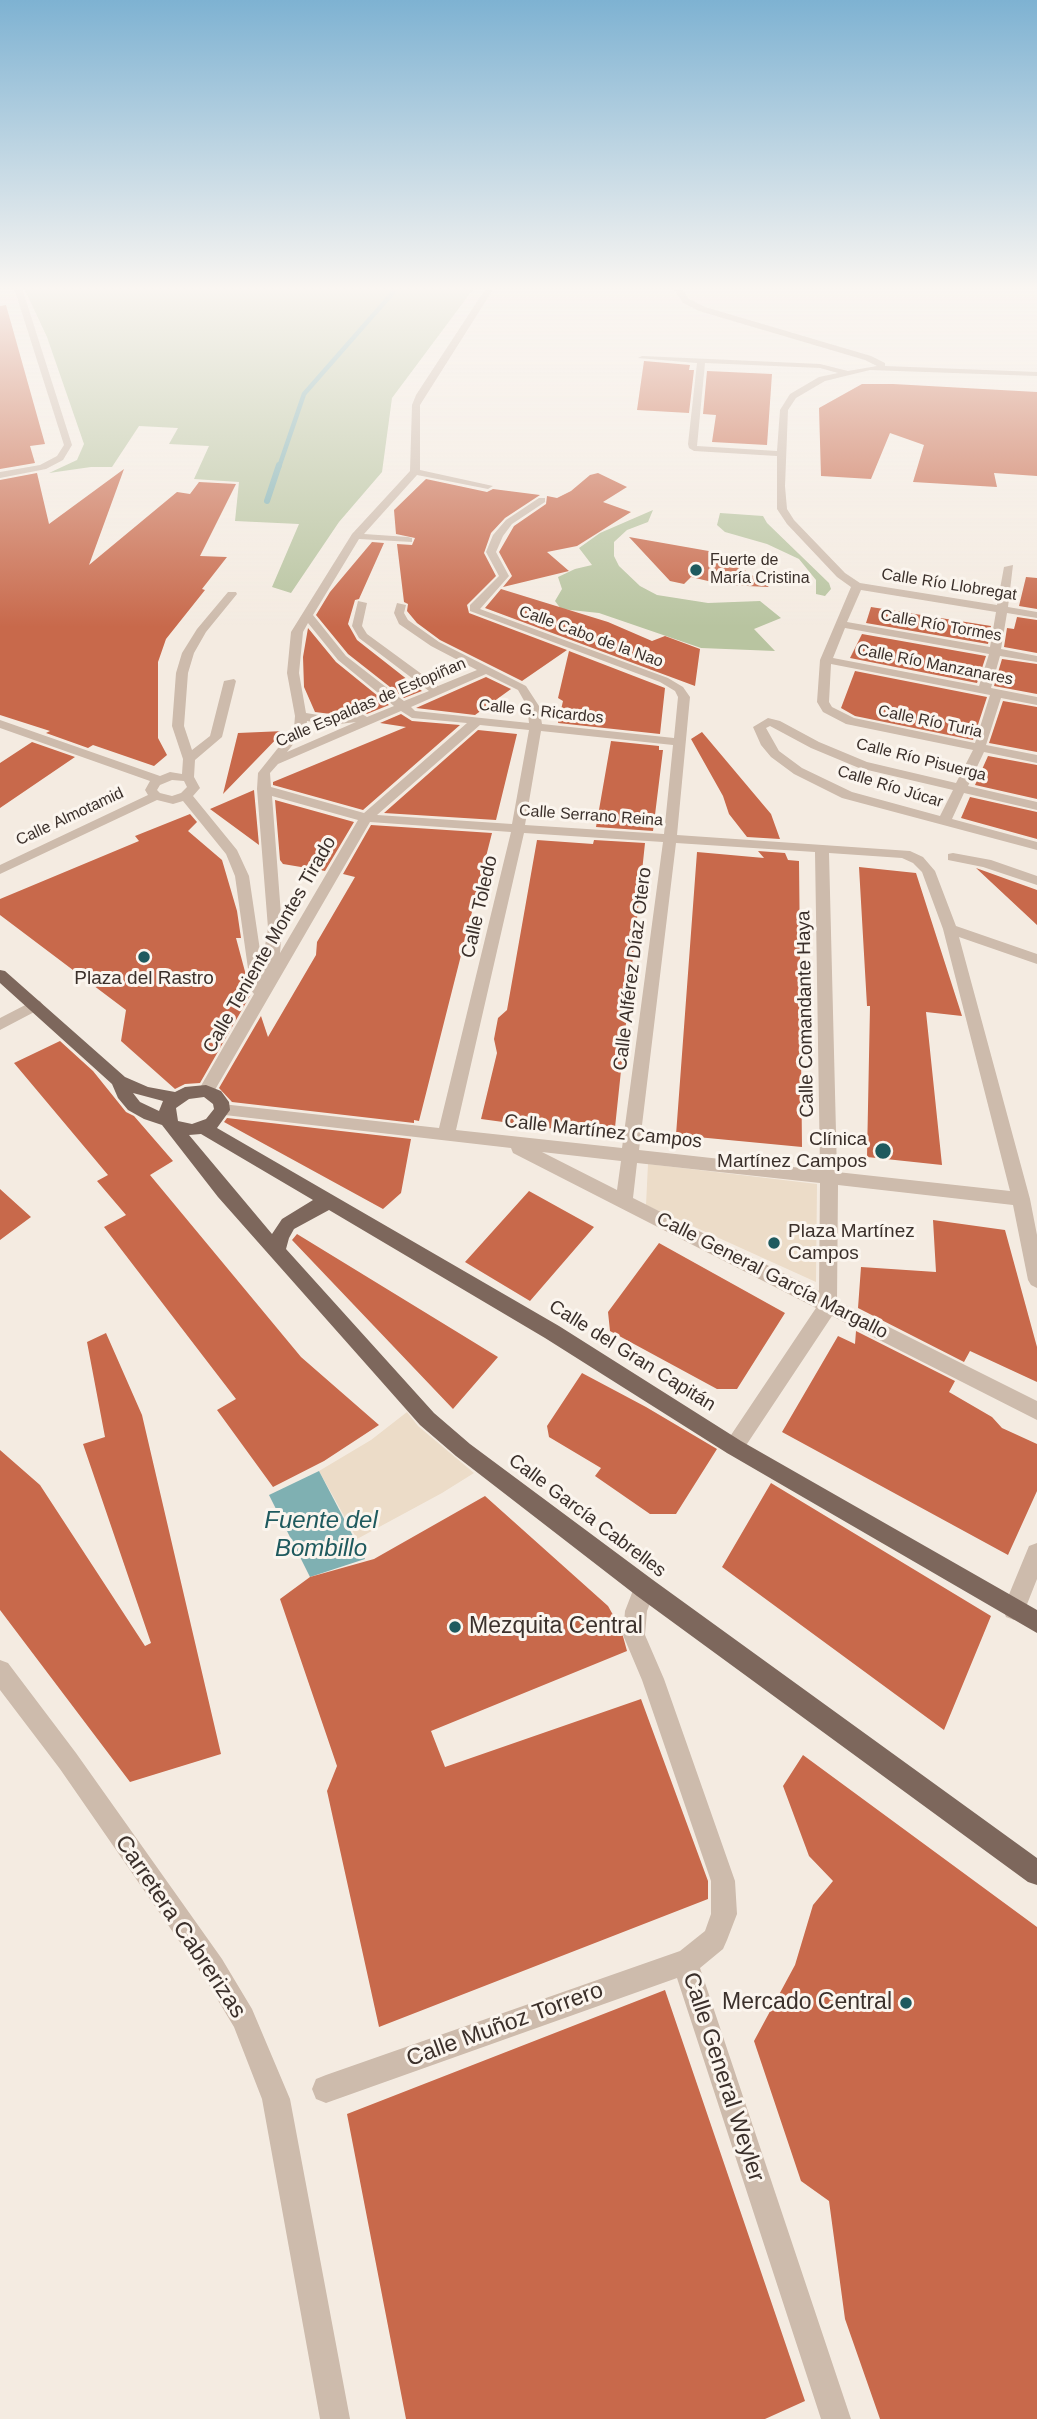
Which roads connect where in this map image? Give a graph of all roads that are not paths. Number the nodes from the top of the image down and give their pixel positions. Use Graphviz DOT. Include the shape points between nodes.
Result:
graph roads {
  1 [pos="54,401"];
  2 [pos="418,401"];
  3 [pos="697,401"];
  4 [pos="789,401"];
  5 [pos="781,453"];
  6 [pos="415,472"];
  7 [pos="3,473"];
  8 [pos="488,486"];
  9 [pos="542,500"];
  10 [pos="356,536"];
  11 [pos="408,540"];
  12 [pos="1009,567"];
  13 [pos="857,586"];
  14 [pos="232,594"];
  15 [pos="362,603"];
  16 [pos="401,605"];
  17 [pos="1003,610"];
  18 [pos="306,614"];
  19 [pos="1037,615"];
  20 [pos="839,624"];
  21 [pos="995,652"];
  22 [pos="1037,659"];
  23 [pos="826,660"];
  24 [pos="486,670"];
  25 [pos="230,681"];
  26 [pos="437,691"];
  27 [pos="991,692"];
  28 [pos="1037,702"];
  29 [pos="402,706"];
  30 [pos="386,714"];
  31 [pos="301,716"];
  32 [pos="477,721"];
  33 [pos="0,724"];
  34 [pos="762,724"];
  35 [pos="536,727"];
  36 [pos="679,742"];
  37 [pos="979,748"];
  38 [pos="189,759"];
  39 [pos="1037,760"];
  40 [pos="269,764"];
  41 [pos="188,778"];
  42 [pos="159,780"];
  43 [pos="264,789"];
  44 [pos="962,789"];
  45 [pos="155,796"];
  46 [pos="186,796"];
  47 [pos="1037,806"];
  48 [pos="366,818"];
  49 [pos="944,822"];
  50 [pos="519,828"];
  51 [pos="670,839"];
  52 [pos="1037,846"];
  53 [pos="822,850"];
  54 [pos="953,858"];
  55 [pos="0,870"];
  56 [pos="1037,881"];
  57 [pos="950,929"];
  58 [pos="1037,959"];
  59 [pos="0,975"];
  60 [pos="261,998"];
  61 [pos="35,1005"];
  62 [pos="0,1025"];
  63 [pos="118,1081"];
  64 [pos="206,1091"];
  65 [pos="176,1098"];
  66 [pos="222,1110"];
  67 [pos="171,1123"];
  68 [pos="204,1128"];
  69 [pos="446,1135"];
  70 [pos="507,1142"];
  71 [pos="631,1156"];
  72 [pos="830,1178"];
  73 [pos="1021,1199"];
  74 [pos="624,1200"];
  75 [pos="332,1202"];
  76 [pos="276,1251"];
  77 [pos="1037,1280"];
  78 [pos="828,1306"];
  79 [pos="1037,1411"];
  80 [pos="734,1447"];
  81 [pos="1037,1553"];
  82 [pos="645,1588"];
  83 [pos="1014,1609"];
  84 [pos="1037,1622"];
  85 [pos="0,1671"];
  86 [pos="1037,1873"];
  87 [pos="685,1962"];
  88 [pos="326,2089"];
  89 [pos="335,2419"];
  90 [pos="836,2419"];
  1 -- 7 [label="street" via="68,445 64,454 53,463"];
  2 -- 6 [label="street"];
  3 -- 5 [label="street" via="694,448"];
  4 -- 5 [label="street" via="784,410"];
  5 -- 13 [label="street" via="784,512 841,575"];
  6 -- 8 [label="street"];
  6 -- 10 [label="street"];
  9 -- 36 [label="street, Calle Cabo de la Nao" via="498,535 491,552 504,576 474,607 479,613 679,689 684,696"];
  10 -- 11 [label="street"];
  10 -- 18 [label="street"];
  12 -- 17 [label="street"];
  13 -- 17 [label="street, Calle Río Llobregat"];
  13 -- 20 [label="street"];
  14 -- 38 [label="street" via="201,631 182,673 178,726"];
  15 -- 26 [label="street" via="356,626 362,636"];
  16 -- 24 [label="street" via="403,622 412,629"];
  17 -- 19 [label="street, Calle Río Llobregat"];
  17 -- 21 [label="street"];
  18 -- 29 [label="street" via="342,658"];
  18 -- 31 [label="street" via="297,632 293,673"];
  20 -- 21 [label="street, Calle Río Tormes"];
  20 -- 23 [label="street"];
  21 -- 22 [label="street, Calle Río Tormes"];
  21 -- 27 [label="street"];
  23 -- 27 [label="street, Calle Río Manzanares"];
  23 -- 37 [label="street, Calle Río Turia" via="823,702 827,709 850,721"];
  24 -- 26 [label="street, Calle Espaldas de Estopiñan"];
  24 -- 35 [label="street, Calle Toledo" via="522,688 533,706"];
  25 -- 38 [label="street" via="216,737"];
  26 -- 29 [label="street, Calle Espaldas de Estopiñan"];
  27 -- 28 [label="street, Calle Río Manzanares"];
  27 -- 37 [label="street"];
  29 -- 30 [label="street, Calle Espaldas de Estopiñan"];
  29 -- 32 [label="street, Calle G. Ricardos" via="420,715"];
  30 -- 31 [label="street" via="346,721"];
  30 -- 40 [label="street, Calle Espaldas de Estopiñan"];
  31 -- 40 [label="street" via="295,737"];
  32 -- 35 [label="street, Calle G. Ricardos"];
  32 -- 48 [label="street, Calle Teniente Montes Tirado"];
  33 -- 42 [label="street"];
  34 -- 44 [label="street, Calle Río Pisuerga" via="776,724 863,765"];
  34 -- 49 [label="street, Calle Río Júcar" via="761,734 775,754 818,783"];
  35 -- 36 [label="street, Calle G. Ricardos"];
  35 -- 50 [label="street, Calle Toledo"];
  36 -- 51 [label="street, Calle Alférez Díaz Otero"];
  37 -- 39 [label="street, Calle Río Turia"];
  37 -- 44 [label="street"];
  38 -- 41 [label="street"];
  40 -- 43 [label="street"];
  41 -- 42 [label="street"];
  41 -- 46 [label="street" via="194,788"];
  42 -- 45 [label="street" via="151,790"];
  43 -- 48 [label="street, Calle Serrano Reina"];
  43 -- 60 [label="street" via="275,928"];
  44 -- 47 [label="street, Calle Río Pisuerga"];
  44 -- 49 [label="street"];
  45 -- 46 [label="street" via="173,800"];
  45 -- 55 [label="street, Calle Almotamid"];
  46 -- 60 [label="street" via="232,853 242,876"];
  48 -- 50 [label="street, Calle Serrano Reina"];
  48 -- 60 [label="street, Calle Teniente Montes Tirado"];
  49 -- 52 [label="street, Calle Río Júcar"];
  50 -- 51 [label="street, Calle Serrano Reina"];
  50 -- 69 [label="street, Calle Toledo"];
  51 -- 53 [label="street, Calle Serrano Reina"];
  51 -- 71 [label="street, Calle Alférez Díaz Otero"];
  53 -- 57 [label="street, Calle Serrano Reina" via="905,854 918,860 928,872"];
  53 -- 72 [label="street, Calle Comandante Haya"];
  54 -- 56 [label="street" via="986,863"];
  57 -- 58 [label="street"];
  57 -- 73 [label="street"];
  59 -- 61 [label="main road"];
  60 -- 64 [label="street, Calle Teniente Montes Tirado"];
  61 -- 62 [label="street"];
  61 -- 63 [label="main road"];
  63 -- 65 [label="main road"];
  63 -- 67 [label="main road" via="134,1106"];
  64 -- 65 [label="main road"];
  64 -- 66 [label="main road" via="221,1102"];
  65 -- 67 [label="main road" via="169,1105"];
  66 -- 68 [label="main road"];
  66 -- 69 [label="street, Calle Martínez Campos"];
  67 -- 68 [label="main road" via="183,1130"];
  67 -- 76 [label="main road, Calle García Cabrelles"];
  68 -- 75 [label="main road, Calle del Gran Capitán"];
  69 -- 70 [label="street, Calle Martínez Campos"];
  70 -- 71 [label="street, Calle Martínez Campos"];
  70 -- 74 [label="street, Calle General García Margallo"];
  71 -- 72 [label="street, Calle Martínez Campos"];
  71 -- 74 [label="street, Calle Alférez Díaz Otero"];
  72 -- 73 [label="street, Calle Martínez Campos"];
  72 -- 78 [label="street, Calle Comandante Haya"];
  73 -- 77 [label="street"];
  74 -- 78 [label="street, Calle General García Margallo"];
  75 -- 76 [label="main road" via="308,1210 288,1224"];
  75 -- 80 [label="main road, Calle del Gran Capitán"];
  76 -- 82 [label="main road, Calle García Cabrelles" via="427,1419 483,1467"];
  78 -- 79 [label="street, Calle General García Margallo"];
  78 -- 80 [label="street"];
  80 -- 83 [label="main road, Calle del Gran Capitán"];
  81 -- 83 [label="street"];
  82 -- 86 [label="main road, Calle García Cabrelles"];
  82 -- 87 [label="street, Calle General Weyler" via="636,1611 634,1635 723,1881 724,1914 714,1940"];
  83 -- 84 [label="main road, Calle del Gran Capitán"];
  85 -- 89 [label="street, Carretera Cabrerizas" via="213,1968 243,2018 276,2099"];
  87 -- 88 [label="street, Calle Muñoz Torrero"];
  87 -- 90 [label="street, Calle General Weyler"];
}
